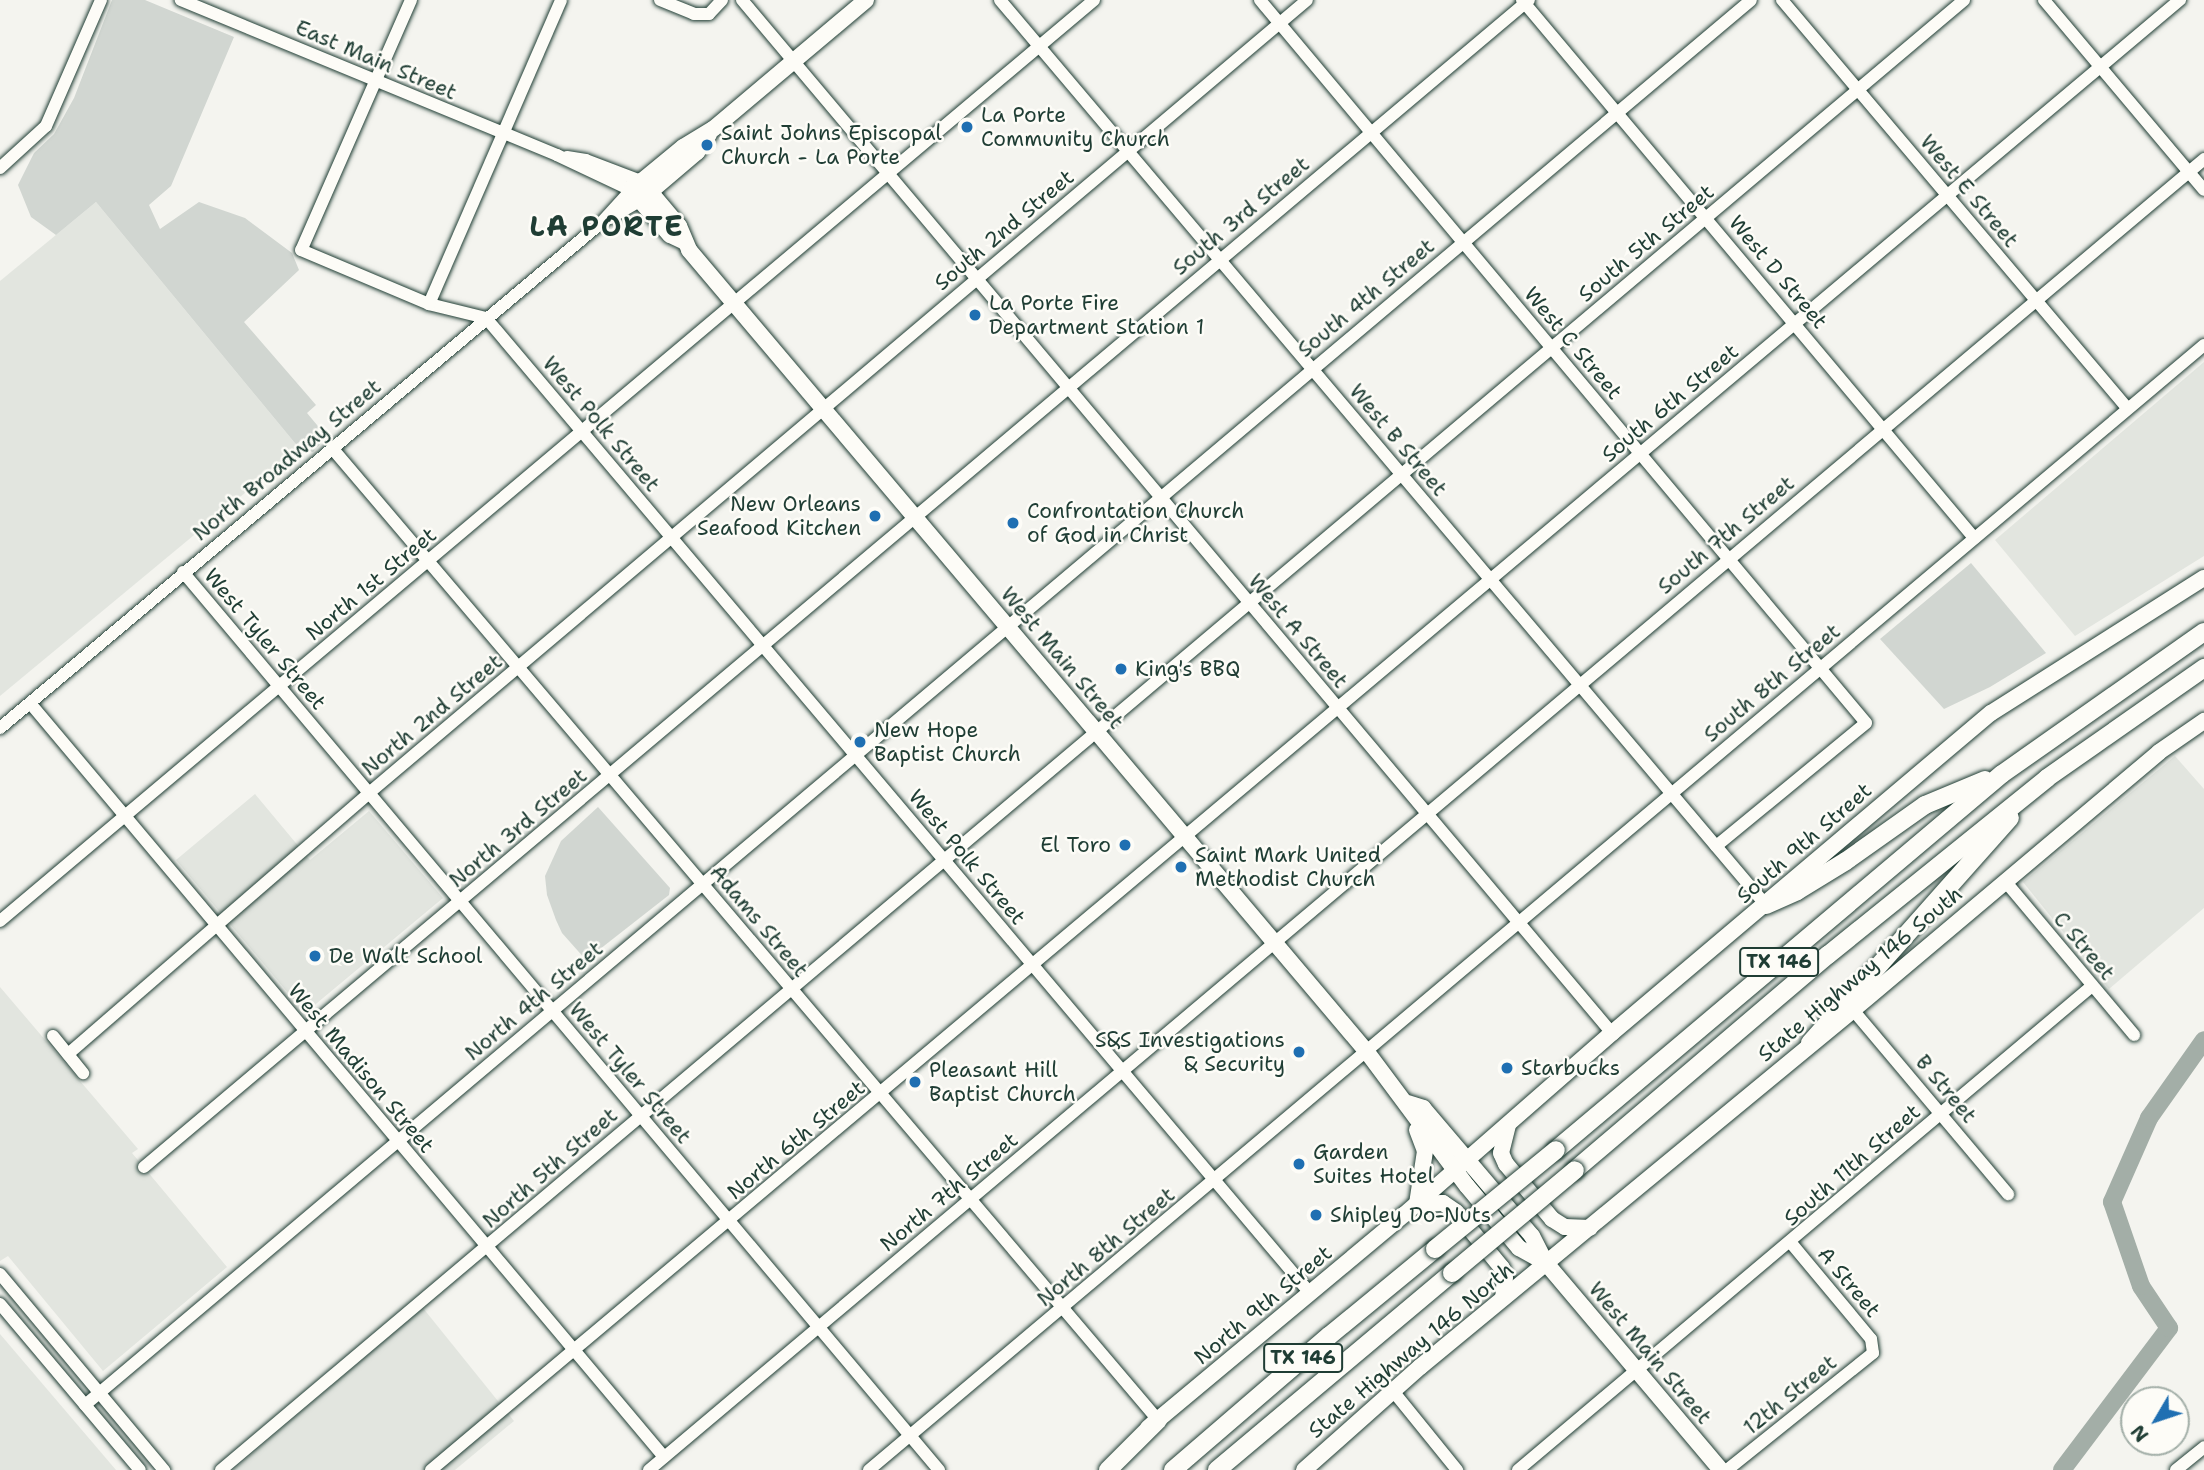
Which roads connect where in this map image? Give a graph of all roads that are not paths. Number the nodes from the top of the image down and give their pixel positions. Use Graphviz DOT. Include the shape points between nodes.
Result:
graph roads {
  1 [pos="102,0"];
  2 [pos="181,0"];
  3 [pos="411,0"];
  4 [pos="561,0"];
  5 [pos="660,0"];
  6 [pos="722,0"];
  7 [pos="742,0"];
  8 [pos="866,0"];
  9 [pos="1000,0"];
  10 [pos="1094,0"];
  11 [pos="1260,0"];
  12 [pos="1307,0"];
  13 [pos="1751,0"];
  14 [pos="1782,0"];
  15 [pos="1964,0"];
  16 [pos="2044,0"];
  17 [pos="2180,0"];
  18 [pos="1525,1"];
  19 [pos="1279,23"];
  20 [pos="1039,46"];
  21 [pos="793,62"];
  22 [pos="2100,66"];
  23 [pos="376,81"];
  24 [pos="1857,88"];
  25 [pos="1617,111"];
  26 [pos="1371,132"];
  27 [pos="503,134"];
  28 [pos="1128,151"];
  29 [pos="2204,159"];
  30 [pos="0,169"];
  31 [pos="2188,172"];
  32 [pos="887,174"];
  33 [pos="2204,190"];
  34 [pos="641,191"];
  35 [pos="1948,195"];
  36 [pos="1706,216"];
  37 [pos="1462,242"];
  38 [pos="1220,260"];
  39 [pos="976,279"];
  40 [pos="2036,300"];
  41 [pos="734,303"];
  42 [pos="429,304"];
  43 [pos="486,318"];
  44 [pos="1796,323"];
  45 [pos="2204,345"];
  46 [pos="1552,348"];
  47 [pos="1312,370"];
  48 [pos="1068,388"];
  49 [pos="822,408"];
  50 [pos="2127,408"];
  51 [pos="1884,429"];
  52 [pos="582,432"];
  53 [pos="332,448"];
  54 [pos="1640,453"];
  55 [pos="1401,475"];
  56 [pos="1159,496"];
  57 [pos="916,519"];
  58 [pos="672,538"];
  59 [pos="1974,538"];
  60 [pos="1728,558"];
  61 [pos="428,562"];
  62 [pos="183,572"];
  63 [pos="2204,578"];
  64 [pos="1490,580"];
  65 [pos="1249,603"];
  66 [pos="1006,626"];
  67 [pos="2204,632"];
  68 [pos="764,647"];
  69 [pos="519,668"];
  70 [pos="1820,668"];
  71 [pos="2204,668"];
  72 [pos="279,685"];
  73 [pos="1580,685"];
  74 [pos="30,703"];
  75 [pos="1338,709"];
  76 [pos="2204,721"];
  77 [pos="0,728"];
  78 [pos="1097,732"];
  79 [pos="854,753"];
  80 [pos="2002,774"];
  81 [pos="611,775"];
  82 [pos="2047,778"];
  83 [pos="369,793"];
  84 [pos="1672,794"];
  85 [pos="1426,813"];
  86 [pos="125,816"];
  87 [pos="1184,836"];
  88 [pos="1716,846"];
  89 [pos="944,860"];
  90 [pos="2005,881"];
  91 [pos="703,884"];
  92 [pos="460,901"];
  93 [pos="1766,905"];
  94 [pos="0,921"];
  95 [pos="1518,923"];
  96 [pos="217,925"];
  97 [pos="1275,943"];
  98 [pos="1032,965"];
  99 [pos="2092,986"];
  100 [pos="791,989"];
  101 [pos="552,1010"];
  102 [pos="1853,1010"];
  103 [pos="306,1031"];
  104 [pos="1612,1033"];
  105 [pos="2134,1035"];
  106 [pos="53,1036"];
  107 [pos="1810,1043"];
  108 [pos="1367,1052"];
  109 [pos="68,1054"];
  110 [pos="1123,1071"];
  111 [pos="83,1073"];
  112 [pos="881,1094"];
  113 [pos="1408,1103"];
  114 [pos="1941,1114"];
  115 [pos="640,1115"];
  116 [pos="1508,1125"];
  117 [pos="397,1141"];
  118 [pos="1461,1166"];
  119 [pos="144,1167"];
  120 [pos="1214,1180"];
  121 [pos="2008,1194"];
  122 [pos="971,1199"];
  123 [pos="1417,1204"];
  124 [pos="730,1221"];
  125 [pos="1590,1228"];
  126 [pos="1791,1243"];
  127 [pos="488,1248"];
  128 [pos="1546,1263"];
  129 [pos="2,1280"];
  130 [pos="1310,1293"];
  131 [pos="1503,1298"];
  132 [pos="0,1304"];
  133 [pos="1063,1308"];
  134 [pos="819,1327"];
  135 [pos="1874,1348"];
  136 [pos="574,1350"];
  137 [pos="1638,1371"];
  138 [pos="1392,1391"];
  139 [pos="99,1392"];
  140 [pos="85,1405"];
  141 [pos="1158,1420"];
  142 [pos="911,1436"];
  143 [pos="2204,1447"];
  144 [pos="664,1457"];
  145 [pos="140,1470"];
  146 [pos="164,1470"];
  147 [pos="221,1470"];
  148 [pos="431,1470"];
  149 [pos="649,1470"];
  150 [pos="869,1470"];
  151 [pos="939,1470"];
  152 [pos="1098,1470"];
  153 [pos="1108,1470"];
  154 [pos="1173,1470"];
  155 [pos="1217,1470"];
  156 [pos="1304,1470"];
  157 [pos="1457,1470"];
  158 [pos="1518,1470"];
  159 [pos="1721,1470"];
  160 [pos="1727,1470"];
  161 [pos="2176,1470"];
  1 -- 30 [label="street" via="46,126"];
  2 -- 23 [label="street, East Main Street"];
  3 -- 23 [label="street"];
  4 -- 27 [label="street"];
  5 -- 6 [label="street" via="694,14 709,14"];
  7 -- 21 [label="street, West A Street"];
  8 -- 21 [label="main road"];
  9 -- 20 [label="street, West B Street"];
  10 -- 20 [label="street, North 1st Street"];
  11 -- 19 [label="street, West C Street"];
  12 -- 19 [label="street, South 2nd Street"];
  13 -- 25 [label="street, South 4th Street"];
  14 -- 24 [label="street, West E Street"];
  15 -- 24 [label="street, South 5th Street"];
  16 -- 22 [label="street"];
  17 -- 22 [label="street, South 6th Street"];
  18 -- 25 [label="street, West D Street"];
  18 -- 26 [label="street, South 3rd Street"];
  19 -- 26 [label="street, West C Street"];
  19 -- 28 [label="street, South 2nd Street"];
  20 -- 28 [label="street, West B Street"];
  20 -- 32 [label="street, North 1st Street"];
  21 -- 32 [label="street, West A Street"];
  21 -- 34 [label="main road" via="713,129 697,152"];
  22 -- 31 [label="street"];
  22 -- 35 [label="street, South 6th Street"];
  23 -- 27 [label="street, East Main Street"];
  23 -- 42 [label="street" via="301,250"];
  24 -- 35 [label="street, West E Street"];
  24 -- 36 [label="street, South 5th Street"];
  25 -- 36 [label="street, West D Street"];
  25 -- 37 [label="street, South 4th Street"];
  26 -- 37 [label="street, West C Street"];
  26 -- 38 [label="street, South 3rd Street"];
  27 -- 34 [label="street, East Main Street"];
  27 -- 42 [label="street"];
  28 -- 38 [label="street, West B Street"];
  28 -- 39 [label="street, South 2nd Street"];
  29 -- 31 [label="street, South 7th Street"];
  31 -- 33 [label="street"];
  31 -- 40 [label="street, South 7th Street"];
  32 -- 39 [label="street, West A Street"];
  32 -- 41 [label="street, North 1st Street"];
  34 -- 41 [label="main road, West Main Street" via="670,234 683,241"];
  34 -- 43 [label="street, North Broadway Street"];
  35 -- 40 [label="street, West E Street"];
  35 -- 44 [label="street, South 6th Street"];
  36 -- 44 [label="street, West D Street"];
  36 -- 46 [label="street, South 5th Street"];
  37 -- 46 [label="street, West C Street"];
  37 -- 47 [label="street, South 4th Street"];
  38 -- 47 [label="street, West B Street"];
  38 -- 48 [label="street, South 3rd Street"];
  39 -- 48 [label="street, West A Street"];
  39 -- 49 [label="street, South 2nd Street"];
  40 -- 50 [label="street, West E Street"];
  40 -- 51 [label="street, South 7th Street"];
  41 -- 49 [label="main road, West Main Street"];
  41 -- 52 [label="street, North 1st Street"];
  42 -- 43 [label="street"];
  43 -- 52 [label="street, West Polk Street"];
  43 -- 53 [label="street, North Broadway Street"];
  44 -- 51 [label="street, West D Street"];
  44 -- 54 [label="street, South 6th Street"];
  45 -- 50 [label="street, South 8th Street"];
  46 -- 54 [label="street, West C Street"];
  46 -- 55 [label="street, South 5th Street"];
  47 -- 55 [label="street, West B Street"];
  47 -- 56 [label="street, South 4th Street"];
  48 -- 56 [label="street, West A Street"];
  48 -- 57 [label="street, South 3rd Street"];
  49 -- 57 [label="main road, West Main Street"];
  49 -- 58 [label="street, North 2nd Street"];
  50 -- 59 [label="street, South 8th Street"];
  51 -- 59 [label="street, West D Street"];
  51 -- 60 [label="street, South 7th Street"];
  52 -- 58 [label="street, West Polk Street"];
  52 -- 61 [label="street, North 1st Street"];
  53 -- 61 [label="street, Adams Street"];
  53 -- 62 [label="street, North Broadway Street"];
  54 -- 60 [label="street, West C Street"];
  54 -- 64 [label="street, South 6th Street"];
  55 -- 64 [label="street, West B Street"];
  55 -- 65 [label="street, South 5th Street"];
  56 -- 65 [label="street, West A Street"];
  56 -- 66 [label="street, South 4th Street"];
  57 -- 66 [label="main road, West Main Street"];
  57 -- 68 [label="street, North 3rd Street"];
  58 -- 68 [label="street, West Polk Street"];
  58 -- 69 [label="street, North 2nd Street"];
  59 -- 70 [label="street, South 8th Street"];
  60 -- 70 [label="street, West C Street"];
  60 -- 73 [label="street, South 7th Street"];
  61 -- 69 [label="street, Adams Street"];
  61 -- 72 [label="street, North 1st Street"];
  62 -- 72 [label="street, West Tyler Street"];
  62 -- 74 [label="street, North Broadway Street"];
  63 -- 93 [label="main road, South 9th Street" via="1991,713"];
  64 -- 73 [label="street, West B Street"];
  64 -- 75 [label="street, South 6th Street"];
  65 -- 75 [label="street, West A Street"];
  65 -- 78 [label="street, South 5th Street"];
  66 -- 78 [label="main road, West Main Street"];
  66 -- 79 [label="street, North 4th Street"];
  67 -- 80 [label="highway, TX 146"];
  68 -- 79 [label="street, West Polk Street"];
  68 -- 81 [label="street, North 3rd Street"];
  69 -- 81 [label="street, Adams Street"];
  69 -- 83 [label="street, North 2nd Street"];
  70 -- 84 [label="street, South 8th Street"];
  70 -- 88 [label="street, West C Street" via="1866,723"];
  71 -- 82 [label="highway, TX 146"];
  72 -- 83 [label="street, West Tyler Street"];
  72 -- 86 [label="street, North 1st Street"];
  73 -- 84 [label="street, West B Street"];
  73 -- 85 [label="street, South 7th Street"];
  74 -- 77 [label="street, North Broadway Street"];
  74 -- 86 [label="street, West Madison Street"];
  75 -- 85 [label="street, West A Street"];
  75 -- 87 [label="street, South 6th Street"];
  76 -- 90 [label="main road, State Highway 146 South" via="2159,752"];
  78 -- 87 [label="main road, West Main Street"];
  78 -- 89 [label="street, North 5th Street"];
  79 -- 89 [label="street, West Polk Street"];
  79 -- 91 [label="street, North 4th Street"];
  80 -- 93 [label="highway" via="1925,805 1846,861"];
  80 -- 154 [label="highway, TX 146, bridge"];
  81 -- 91 [label="street, Adams Street"];
  81 -- 92 [label="street, North 3rd Street"];
  82 -- 107 [label="highway"];
  82 -- 155 [label="highway, TX 146, bridge" via="1828,955"];
  83 -- 92 [label="street, West Tyler Street"];
  83 -- 96 [label="street, North 2nd Street"];
  84 -- 88 [label="street, West B Street"];
  84 -- 95 [label="street, South 8th Street"];
  85 -- 95 [label="street, West A Street"];
  85 -- 97 [label="street, South 7th Street"];
  86 -- 94 [label="street, North 1st Street"];
  86 -- 96 [label="street, West Madison Street"];
  87 -- 97 [label="main road, West Main Street"];
  87 -- 98 [label="street, North 6th Street"];
  88 -- 93 [label="street, West B Street"];
  89 -- 98 [label="street, West Polk Street"];
  89 -- 100 [label="street, North 5th Street"];
  90 -- 99 [label="street, C Street"];
  90 -- 102 [label="main road, State Highway 146 South"];
  91 -- 100 [label="street, Adams Street"];
  91 -- 101 [label="street, North 4th Street"];
  92 -- 101 [label="street, West Tyler Street"];
  92 -- 103 [label="street, North 3rd Street"];
  93 -- 104 [label="main road, South 9th Street"];
  95 -- 104 [label="street, West A Street"];
  95 -- 108 [label="street, South 8th Street"];
  96 -- 103 [label="street, West Madison Street"];
  96 -- 109 [label="street, North 2nd Street"];
  97 -- 108 [label="main road, West Main Street"];
  97 -- 110 [label="street, North 7th Street"];
  98 -- 110 [label="street, West Polk Street"];
  98 -- 112 [label="street, North 6th Street"];
  99 -- 105 [label="street, C Street"];
  99 -- 114 [label="street, South 11th Street"];
  100 -- 112 [label="street, Adams Street"];
  100 -- 115 [label="street, North 5th Street"];
  101 -- 115 [label="street, West Tyler Street"];
  101 -- 117 [label="street, North 4th Street"];
  102 -- 107 [label="main road, State Highway 146 South"];
  102 -- 114 [label="street, B Street"];
  103 -- 117 [label="street, West Madison Street"];
  103 -- 119 [label="street, North 3rd Street"];
  104 -- 116 [label="main road, South 9th Street"];
  106 -- 109 [label="street"];
  107 -- 125 [label="main road, State Highway 146 South"];
  108 -- 113 [label="main road, West Main Street"];
  108 -- 120 [label="street, North 8th Street"];
  109 -- 111 [label="street"];
  110 -- 120 [label="street, West Polk Street"];
  110 -- 122 [label="street, North 7th Street"];
  112 -- 122 [label="street, Adams Street"];
  112 -- 124 [label="street, North 6th Street"];
  113 -- 118 [label="main road, West Main Street" via="1423,1108"];
  113 -- 123 [label="main road" via="1407,1113 1425,1151"];
  114 -- 121 [label="street, B Street"];
  114 -- 126 [label="street, South 11th Street"];
  115 -- 124 [label="street, West Tyler Street"];
  115 -- 127 [label="street, North 5th Street"];
  116 -- 118 [label="main road, South 9th Street"];
  116 -- 125 [label="main road" via="1502,1153 1506,1164 1552,1219 1565,1227"];
  117 -- 127 [label="street, West Madison Street"];
  117 -- 139 [label="street, North 4th Street"];
  118 -- 123 [label="main road, North 9th Street"];
  118 -- 128 [label="main road, West Main Street" via="1532,1236"];
  120 -- 130 [label="street, West Polk Street"];
  120 -- 133 [label="street, North 8th Street"];
  122 -- 133 [label="street, Adams Street"];
  122 -- 134 [label="street, North 7th Street"];
  123 -- 130 [label="main road, North 9th Street"];
  123 -- 131 [label="main road" via="1443,1203 1456,1212 1502,1268"];
  124 -- 134 [label="street, West Tyler Street"];
  124 -- 136 [label="street, North 6th Street"];
  125 -- 128 [label="main road, State Highway 146 South"];
  126 -- 135 [label="street, A Street"];
  126 -- 137 [label="street, South 11th Street"];
  127 -- 136 [label="street, West Madison Street"];
  127 -- 147 [label="street, North 5th Street"];
  128 -- 131 [label="main road, State Highway 146 North"];
  128 -- 137 [label="main road, West Main Street"];
  129 -- 139 [label="street"];
  130 -- 141 [label="main road, North 9th Street"];
  131 -- 138 [label="main road, State Highway 146 North"];
  132 -- 140 [label="street"];
  133 -- 141 [label="street, Adams Street"];
  133 -- 142 [label="street, North 8th Street"];
  134 -- 142 [label="street, West Tyler Street"];
  134 -- 144 [label="street, North 7th Street"];
  135 -- 160 [label="street, 12th Street"];
  136 -- 144 [label="street, West Madison Street"];
  136 -- 148 [label="street, North 6th Street"];
  137 -- 158 [label="street, South 11th Street"];
  137 -- 159 [label="main road, West Main Street"];
  138 -- 156 [label="main road, State Highway 146 North"];
  138 -- 157 [label="street"];
  139 -- 140 [label="street, North 4th Street"];
  139 -- 146 [label="street"];
  140 -- 145 [label="street"];
  141 -- 152 [label="main road, North 9th Street"];
  141 -- 153 [label="highway"];
  142 -- 150 [label="street, North 8th Street"];
  142 -- 151 [label="street, West Tyler Street"];
  143 -- 161 [label="street"];
  144 -- 149 [label="street, North 7th Street"];
}
